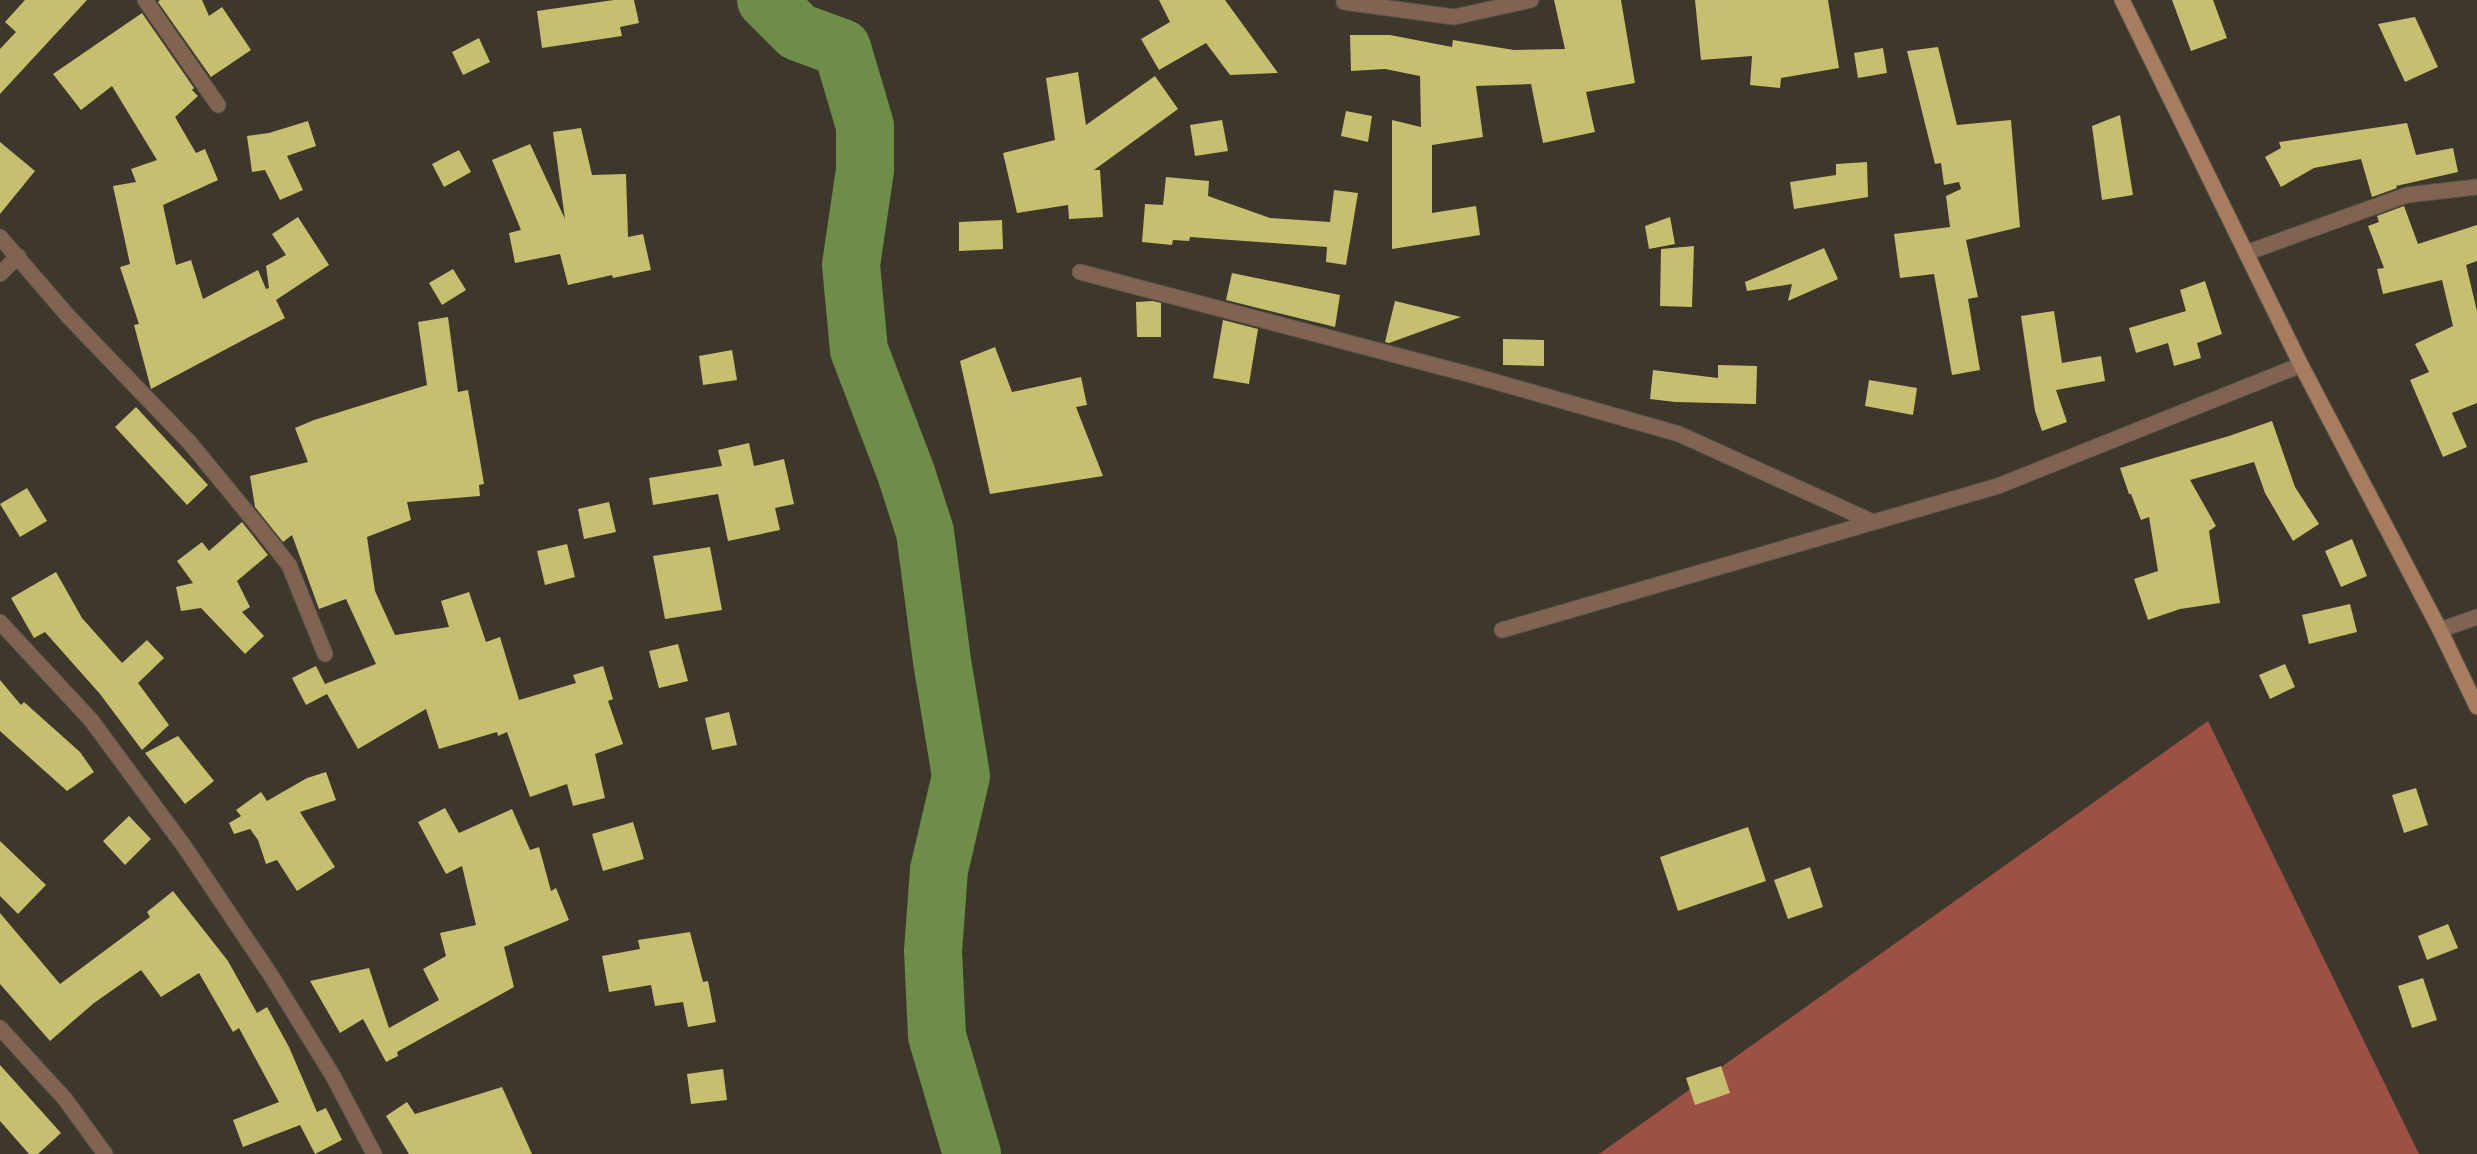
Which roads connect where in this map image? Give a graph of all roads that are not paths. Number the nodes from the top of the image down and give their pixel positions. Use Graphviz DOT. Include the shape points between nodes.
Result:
graph roads {
  1 [pos="145,0"];
  2 [pos="1532,0"];
  3 [pos="2122,0"];
  4 [pos="1344,2"];
  5 [pos="218,105"];
  6 [pos="2477,188"];
  7 [pos="0,237"];
  8 [pos="2246,253"];
  9 [pos="18,256"];
  10 [pos="1080,272"];
  11 [pos="0,274"];
  12 [pos="2301,366"];
  13 [pos="1873,522"];
  14 [pos="2477,617"];
  15 [pos="0,622"];
  16 [pos="1502,630"];
  17 [pos="2440,630"];
  18 [pos="325,654"];
  19 [pos="2477,707"];
  20 [pos="0,1028"];
  21 [pos="105,1154"];
  22 [pos="374,1154"];
  1 -- 5 [label="street"];
  2 -- 4 [label="street" via="1454,17"];
  3 -- 8 [label="street"];
  6 -- 8 [label="street" via="2407,195"];
  7 -- 9 [label="street"];
  8 -- 12 [label="street"];
  9 -- 11 [label="street"];
  9 -- 18 [label="street" via="68,316 190,443 283,558"];
  10 -- 13 [label="street" via="1679,434"];
  12 -- 13 [label="street" via="1998,486"];
  12 -- 17 [label="street"];
  13 -- 16 [label="street"];
  14 -- 17 [label="street"];
  15 -- 22 [label="street" via="91,720 184,846 322,1058"];
  17 -- 19 [label="street"];
  20 -- 21 [label="street" via="65,1099"];
}
